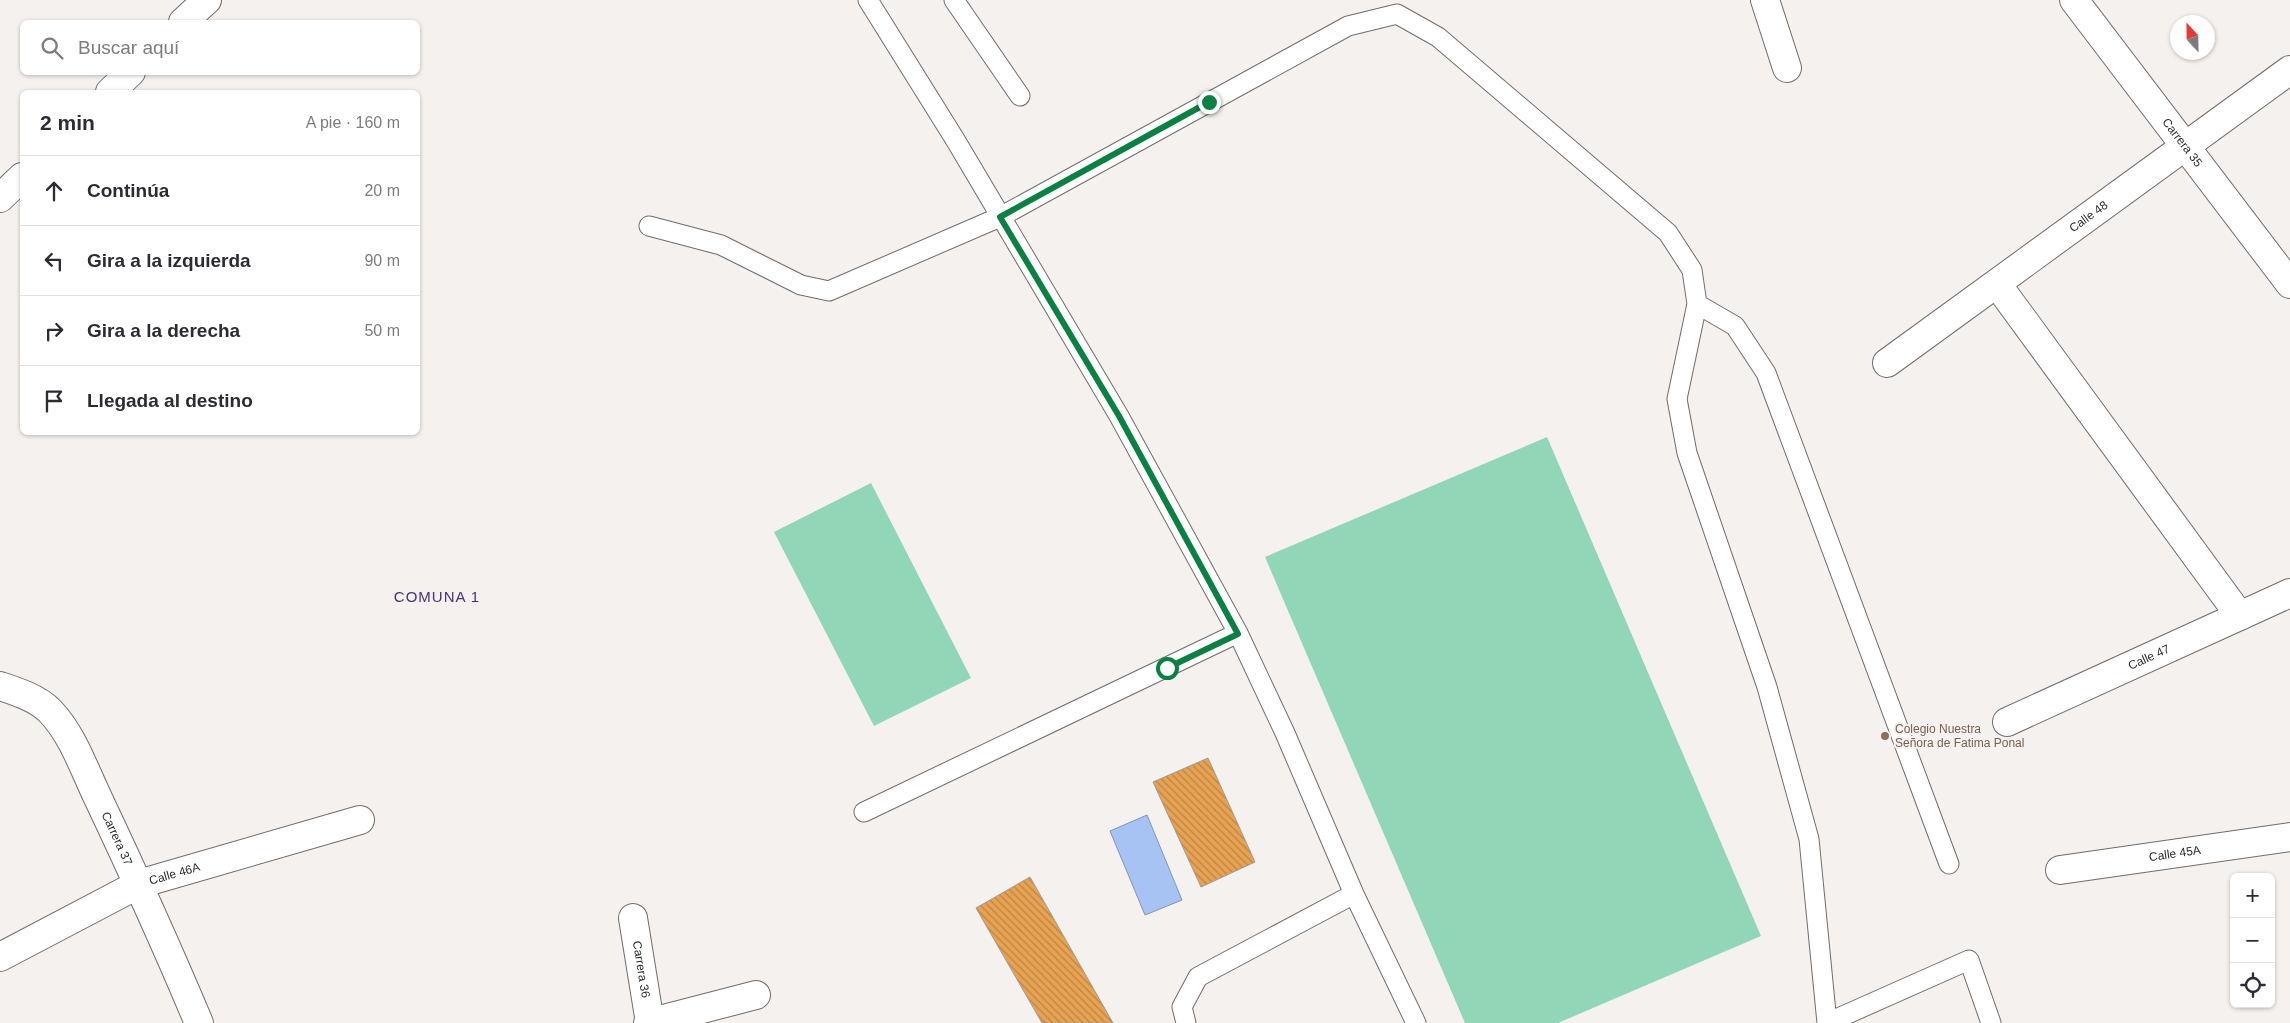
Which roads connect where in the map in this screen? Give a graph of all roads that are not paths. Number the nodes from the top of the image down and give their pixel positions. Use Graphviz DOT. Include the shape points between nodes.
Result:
graph roads {
  1 [pos="207,0"];
  2 [pos="868,0"];
  3 [pos="954,0"];
  4 [pos="1765,0"];
  5 [pos="2074,0"];
  6 [pos="185,20"];
  7 [pos="1787,68"];
  8 [pos="2290,70"];
  9 [pos="128,75"];
  10 [pos="112,90"];
  11 [pos="1020,96"];
  12 [pos="2185,146"];
  13 [pos="20,179"];
  14 [pos="0,198"];
  15 [pos="1000,217"];
  16 [pos="649,226"];
  17 [pos="1997,284"];
  18 [pos="2290,284"];
  19 [pos="1697,304"];
  20 [pos="1887,364"];
  21 [pos="2290,593"];
  22 [pos="2240,616"];
  23 [pos="1238,634"];
  24 [pos="0,686"];
  25 [pos="2007,722"];
  26 [pos="864,812"];
  27 [pos="360,820"];
  28 [pos="2290,836"];
  29 [pos="1950,864"];
  30 [pos="2060,870"];
  31 [pos="139,884"];
  32 [pos="1354,894"];
  33 [pos="633,918"];
  34 [pos="0,957"];
  35 [pos="756,995"];
  36 [pos="200,1023"];
  37 [pos="650,1023"];
  38 [pos="1186,1023"];
  39 [pos="1416,1023"];
  40 [pos="1827,1023"];
  41 [pos="1991,1023"];
  1 -- 6 [label="street"];
  2 -- 15 [label="lane"];
  3 -- 11 [label="lane"];
  4 -- 7 [label="street"];
  5 -- 12 [label="street, Carrera 35"];
  8 -- 12 [label="street, Calle 48"];
  9 -- 10 [label="street"];
  12 -- 17 [label="street, Calle 48"];
  12 -- 18 [label="street, Carrera 35"];
  13 -- 14 [label="street"];
  15 -- 16 [label="lane" via="829,291 801,285 721,245"];
  15 -- 19 [label="lane" via="1348,26 1397,14 1438,38 1668,233 1692,270"];
  15 -- 23 [label="lane" via="1119,416"];
  17 -- 20 [label="street, Calle 48"];
  17 -- 22 [label="street"];
  19 -- 29 [label="lane" via="1735,326 1766,373"];
  19 -- 40 [label="lane" via="1677,399 1687,453 1767,686 1809,839"];
  21 -- 22 [label="street, Calle 47"];
  22 -- 25 [label="street, Calle 47"];
  23 -- 26 [label="lane"];
  23 -- 32 [label="lane" via="1286,734"];
  24 -- 31 [label="street, Carrera 37" via="37,700 60,723"];
  27 -- 31 [label="street, Calle 46A"];
  28 -- 30 [label="street, Calle 45A"];
  31 -- 34 [label="street, Calle 46A"];
  31 -- 36 [label="street, Carrera 37"];
  32 -- 38 [label="lane" via="1198,977 1182,1007"];
  32 -- 39 [label="lane"];
  33 -- 37 [label="street, Carrera 36"];
  35 -- 37 [label="street"];
  40 -- 41 [label="lane" via="1969,960"];
}
